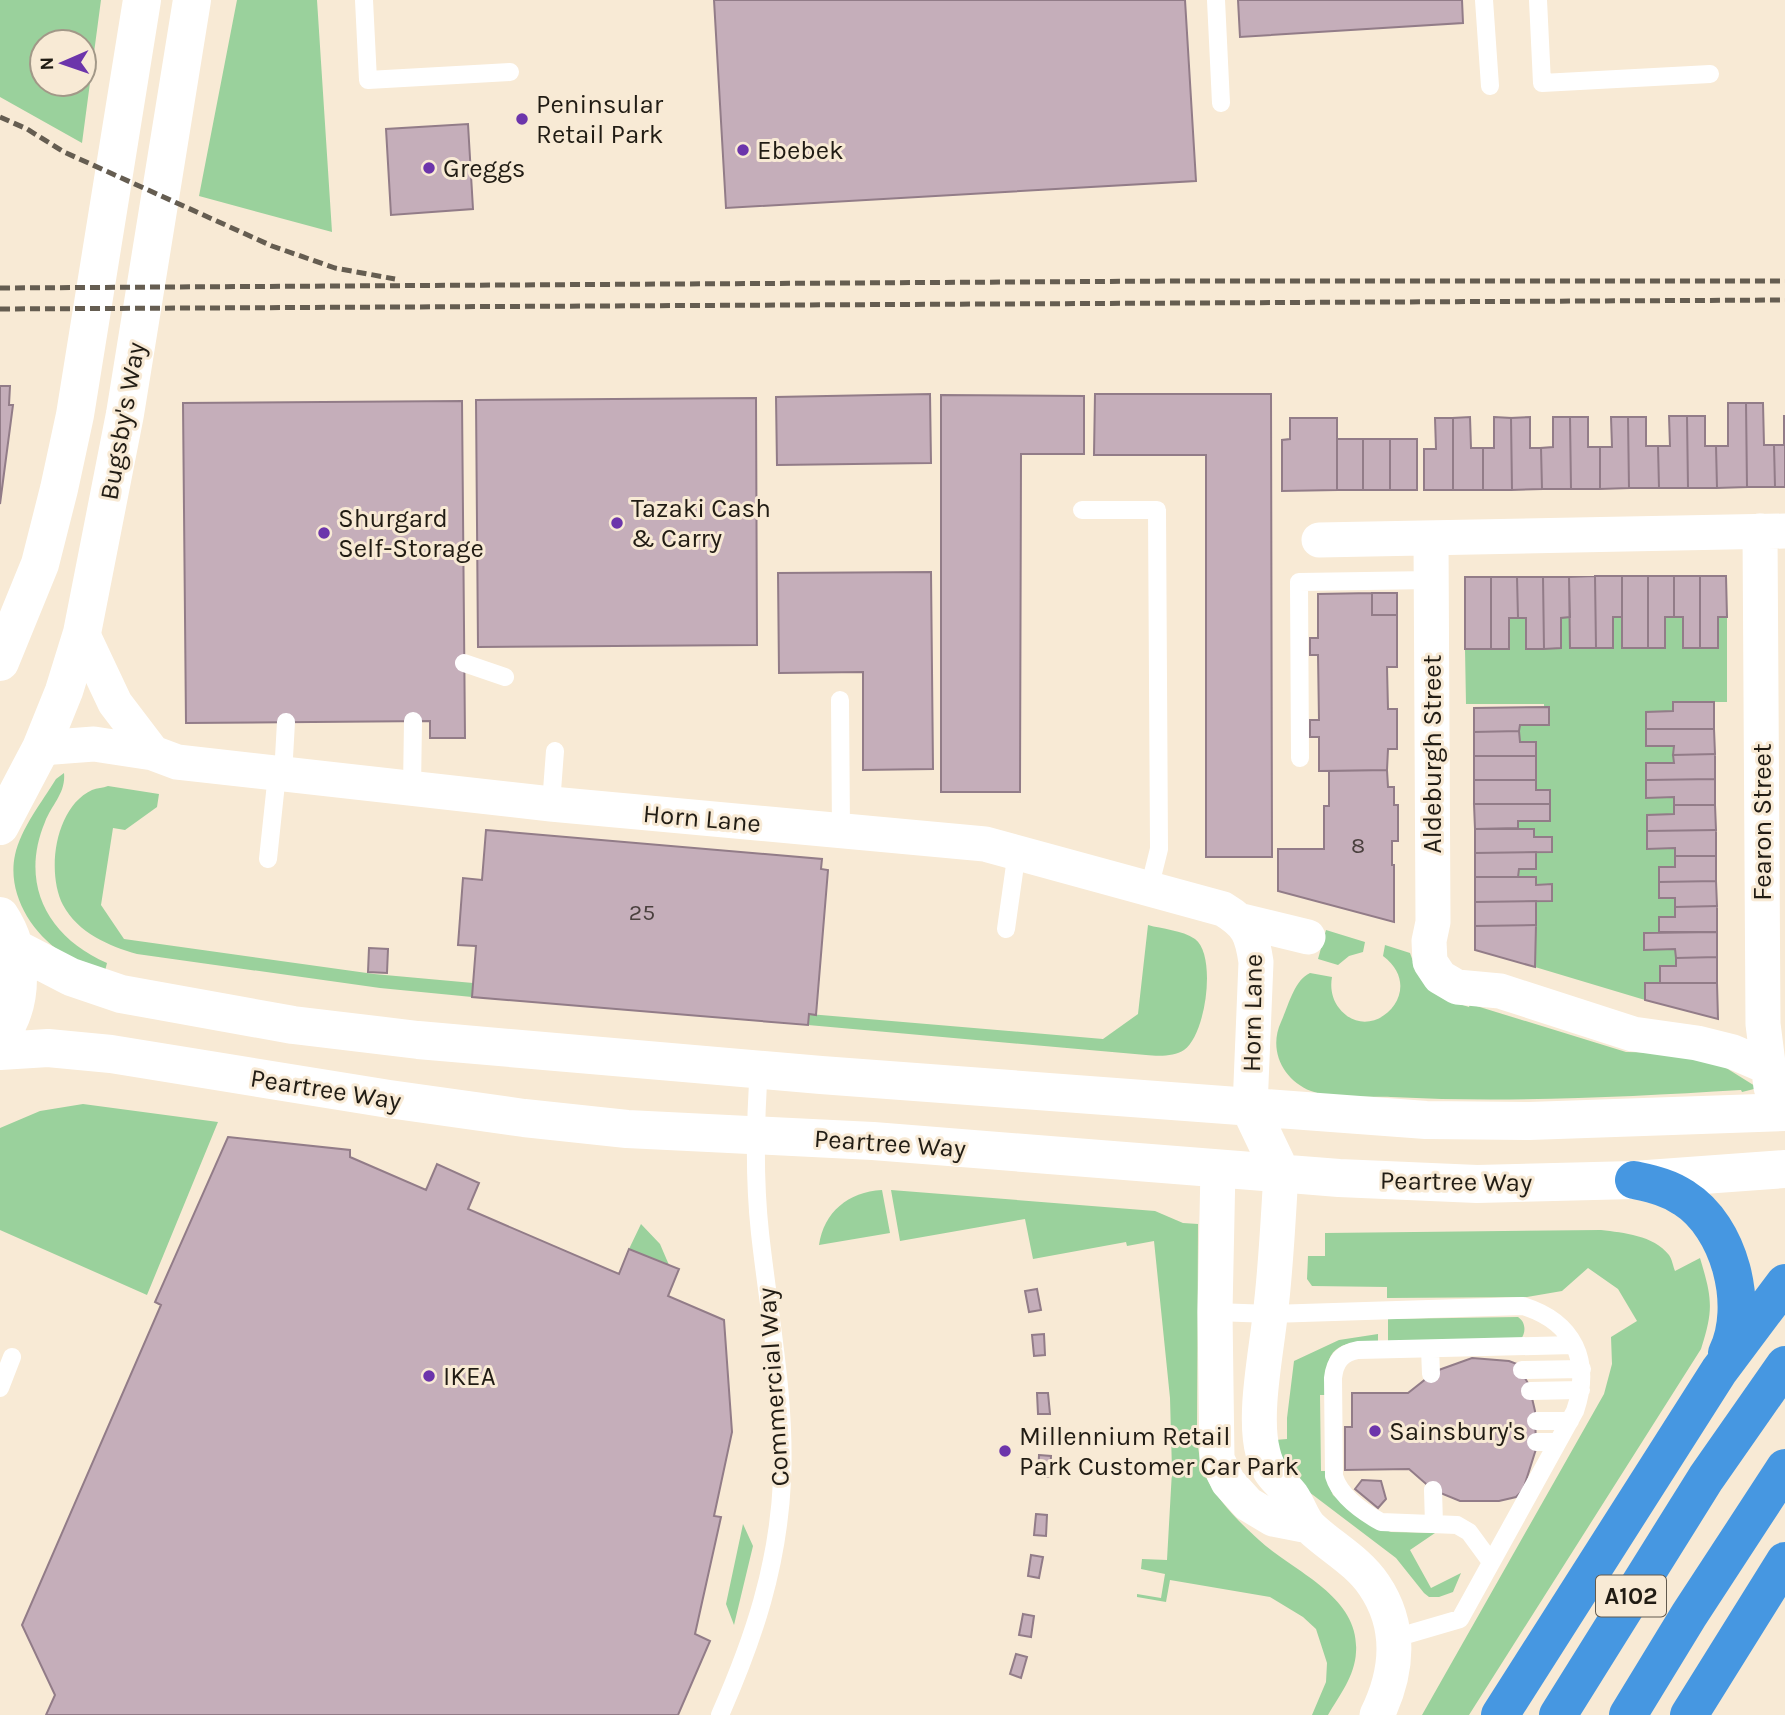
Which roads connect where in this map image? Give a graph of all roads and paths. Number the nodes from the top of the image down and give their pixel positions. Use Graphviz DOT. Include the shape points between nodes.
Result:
graph roads {
  1 [pos="142,0"];
  2 [pos="192,0"];
  3 [pos="364,0"];
  4 [pos="1216,0"];
  5 [pos="1484,0"];
  6 [pos="1538,0"];
  7 [pos="510,72"];
  8 [pos="1710,74"];
  9 [pos="1490,86"];
  10 [pos="1221,103"];
  11 [pos="1082,510"];
  12 [pos="1772,531"];
  13 [pos="1431,538"];
  14 [pos="1320,540"];
  15 [pos="1432,580"];
  16 [pos="82,633"];
  17 [pos="0,662"];
  18 [pos="464,663"];
  19 [pos="505,677"];
  20 [pos="839,700"];
  21 [pos="413,721"];
  22 [pos="285,722"];
  23 [pos="41,748"];
  24 [pos="555,751"];
  25 [pos="153,753"];
  26 [pos="1300,758"];
  27 [pos="280,774"];
  28 [pos="412,789"];
  29 [pos="551,804"];
  30 [pos="0,826"];
  31 [pos="841,831"];
  32 [pos="1017,851"];
  33 [pos="268,859"];
  34 [pos="1149,889"];
  35 [pos="1242,921"];
  36 [pos="1006,929"];
  37 [pos="8,932"];
  38 [pos="1308,937"];
  39 [pos="0,1036"];
  40 [pos="0,1051"];
  41 [pos="1768,1067"];
  42 [pos="759,1069"];
  43 [pos="1250,1108"];
  44 [pos="1779,1112"];
  45 [pos="754,1135"];
  46 [pos="1218,1168"];
  47 [pos="1785,1170"];
  48 [pos="1281,1173"];
  49 [pos="1634,1180"];
  50 [pos="1785,1283"];
  51 [pos="1215,1312"];
  52 [pos="1271,1314"];
  53 [pos="1574,1345"];
  54 [pos="1430,1349"];
  55 [pos="12,1357"];
  56 [pos="1785,1364"];
  57 [pos="1582,1369"];
  58 [pos="1522,1370"];
  59 [pos="1719,1371"];
  60 [pos="1433,1372"];
  61 [pos="0,1388"];
  62 [pos="1581,1390"];
  63 [pos="1530,1391"];
  64 [pos="1536,1421"];
  65 [pos="1570,1421"];
  66 [pos="1536,1442"];
  67 [pos="1558,1442"];
  68 [pos="1785,1468"];
  69 [pos="1435,1492"];
  70 [pos="1434,1524"];
  71 [pos="1309,1526"];
  72 [pos="1785,1561"];
  73 [pos="1491,1562"];
  74 [pos="1395,1638"];
  75 [pos="720,1715"];
  76 [pos="1377,1715"];
  77 [pos="1500,1715"];
  78 [pos="1558,1715"];
  79 [pos="1628,1715"];
  80 [pos="1689,1715"];
  1 -- 17 [label="street, Bugsby's Way" via="60,489 40,564"];
  2 -- 16 [label="street, Bugsby's Way" via="125,414"];
  3 -- 7 [label="lane" via="368,80"];
  4 -- 10 [label="lane"];
  5 -- 9 [label="lane"];
  6 -- 8 [label="lane" via="1542,83"];
  11 -- 34 [label="lane" via="1157,510 1159,849"];
  12 -- 13 [label="street"];
  12 -- 41 [label="street, Fearon Street" via="1763,1024"];
  13 -- 14 [label="street"];
  13 -- 15 [label="street, Aldeburgh Street"];
  15 -- 26 [label="lane" via="1299,582"];
  15 -- 41 [label="street, Aldeburgh Street" via="1433,922 1429,940 1430,961 1440,977 1457,987 1500,991 1633,1034 1733,1052"];
  16 -- 23 [label="street, Bugsby's Way"];
  16 -- 25 [label="street" via="116,703"];
  18 -- 19 [label="lane"];
  20 -- 31 [label="lane"];
  21 -- 28 [label="lane"];
  22 -- 27 [label="lane"];
  23 -- 25 [label="street, Horn Lane" via="94,744"];
  23 -- 30 [label="street, Bugsby's Way"];
  24 -- 29 [label="lane"];
  25 -- 27 [label="street, Horn Lane" via="177,762"];
  27 -- 28 [label="street, Horn Lane"];
  27 -- 33 [label="lane"];
  28 -- 29 [label="street, Horn Lane"];
  29 -- 31 [label="street, Horn Lane"];
  31 -- 32 [label="street, Horn Lane"];
  32 -- 34 [label="street, Horn Lane"];
  32 -- 36 [label="lane"];
  34 -- 35 [label="street, Horn Lane" via="1223,909"];
  35 -- 38 [label="street, Horn Lane"];
  35 -- 43 [label="street, Horn Lane" via="1253,941 1256,962"];
  37 -- 39 [label="street" via="18,976 15,1004"];
  37 -- 42 [label="street" via="71,977 121,994 292,1025 418,1041"];
  40 -- 45 [label="street, Peartree Way" via="48,1048 111,1054 524,1118"];
  41 -- 44 [label="street, Fearon Street"];
  42 -- 43 [label="street"];
  42 -- 45 [label="lane, Commercial Way"];
  43 -- 44 [label="street" via="1516,1121"];
  43 -- 46 [label="street"];
  43 -- 48 [label="street"];
  45 -- 46 [label="street, Peartree Way"];
  45 -- 75 [label="lane, Commercial Way" via="781,1423 782,1480 768,1587"];
  46 -- 48 [label="street, Peartree Way"];
  46 -- 51 [label="street"];
  47 -- 49 [label="street, Peartree Way"];
  48 -- 49 [label="street, Peartree Way" via="1477,1184"];
  48 -- 52 [label="street"];
  49 -- 59 [label="highway" via="1662,1186 1686,1199 1719,1238 1736,1285 1738,1314"];
  50 -- 59 [label="highway"];
  51 -- 52 [label="lane"];
  51 -- 71 [label="street" via="1217,1459 1228,1482 1248,1504 1273,1519"];
  52 -- 53 [label="lane" via="1523,1306 1552,1318"];
  52 -- 71 [label="street" via="1261,1401 1262,1453 1273,1478 1292,1496"];
  53 -- 54 [label="lane"];
  53 -- 57 [label="lane"];
  54 -- 60 [label="lane"];
  54 -- 70 [label="lane" via="1358,1350 1336,1362 1334,1476 1345,1495 1381,1522"];
  55 -- 61 [label="lane"];
  56 -- 78 [label="highway, A102" via="1706,1478"];
  57 -- 58 [label="lane"];
  57 -- 62 [label="lane"];
  59 -- 77 [label="highway"];
  62 -- 63 [label="lane"];
  62 -- 65 [label="lane"];
  64 -- 65 [label="lane"];
  65 -- 67 [label="lane"];
  66 -- 67 [label="lane"];
  67 -- 73 [label="lane" via="1536,1470"];
  68 -- 79 [label="highway, A102"];
  69 -- 70 [label="lane"];
  70 -- 73 [label="lane" via="1457,1525 1469,1532"];
  71 -- 74 [label="street" via="1374,1584"];
  72 -- 80 [label="highway"];
  73 -- 74 [label="lane" via="1460,1619"];
  74 -- 76 [label="street" via="1394,1670"];
}
